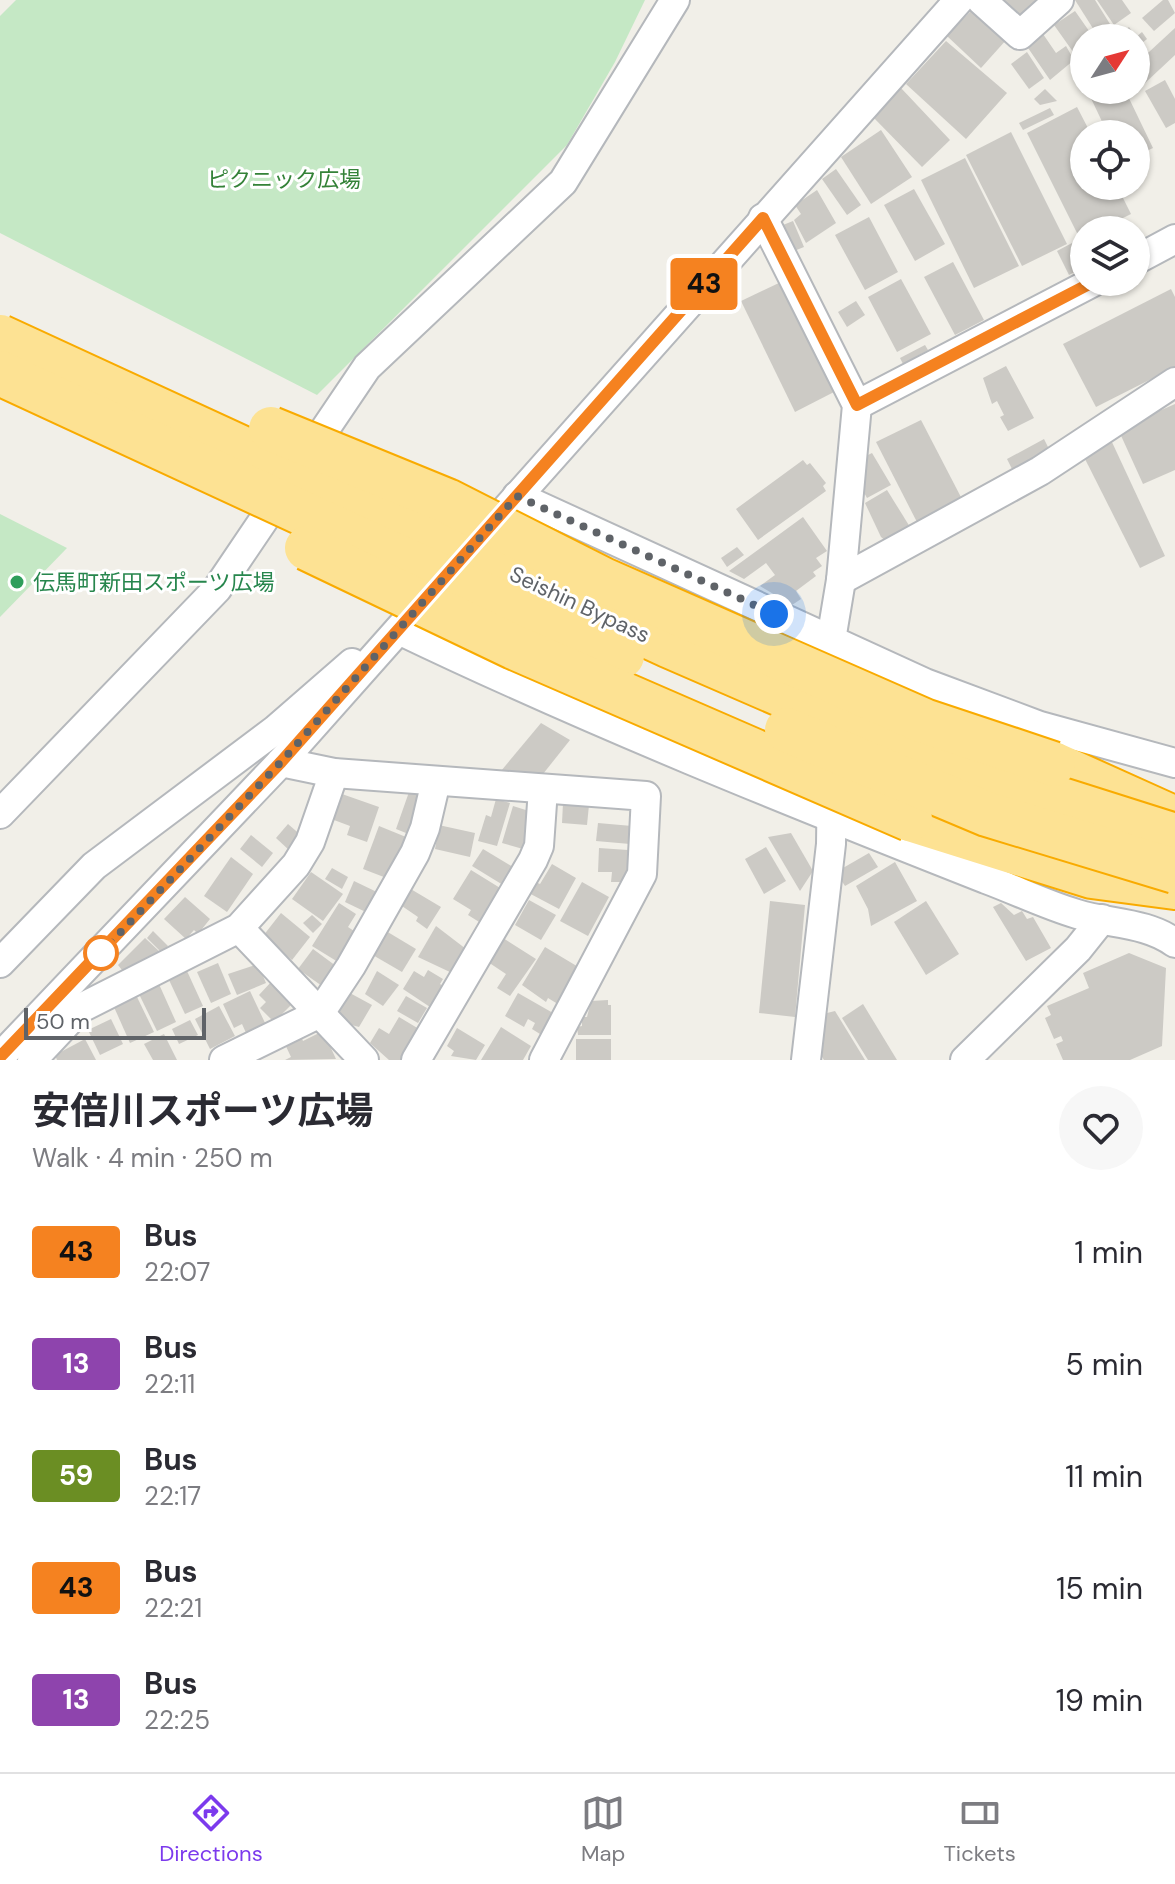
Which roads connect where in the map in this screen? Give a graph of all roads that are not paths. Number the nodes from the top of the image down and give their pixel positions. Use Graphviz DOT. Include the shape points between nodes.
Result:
graph roads {
  1 [pos="675,0"];
  2 [pos="959,0"];
  3 [pos="981,0"];
  4 [pos="1059,0"];
  5 [pos="763,218"];
  6 [pos="1175,239"];
  7 [pos="1150,252"];
  8 [pos="1070,294"];
  9 [pos="0,325"];
  10 [pos="0,337"];
  11 [pos="0,373"];
  12 [pos="1175,382"];
  13 [pos="0,391"];
  14 [pos="857,405"];
  15 [pos="517,496"];
  16 [pos="841,580"];
  17 [pos="396,633"];
  18 [pos="831,640"];
  19 [pos="281,762"];
  20 [pos="1175,763"];
  21 [pos="334,773"];
  22 [pos="436,781"];
  23 [pos="543,789"];
  24 [pos="0,814"];
  25 [pos="833,818"];
  26 [pos="1175,819"];
  27 [pos="1175,836"];
  28 [pos="1175,871"];
  29 [pos="1175,887"];
  30 [pos="1102,919"];
  31 [pos="239,928"];
  32 [pos="27,935"];
  33 [pos="1175,943"];
  34 [pos="0,949"];
  35 [pos="0,963"];
  36 [pos="320,1013"];
  37 [pos="566,1020"];
  38 [pos="0,1057"];
  39 [pos="32,1060"];
  40 [pos="224,1060"];
  41 [pos="364,1060"];
  42 [pos="416,1060"];
  43 [pos="544,1060"];
  44 [pos="566,1060"];
  45 [pos="806,1060"];
  46 [pos="965,1060"];
  1 -- 24 [label="street" via="563,182 367,367 217,589"];
  2 -- 5 [label="street"];
  3 -- 4 [label="street" via="1020,35"];
  5 -- 14 [label="street"];
  5 -- 15 [label="street"];
  6 -- 7 [label="street"];
  8 -- 14 [label="street"];
  9 -- 26 [label="highway, bridge" via="447,501 603,580 924,721 1053,764"];
  10 -- 27 [label="highway, Seishin Bypass, bridge" via="668,645 926,757"];
  11 -- 28 [label="highway, Seishin Bypass, bridge" via="912,785 1000,819"];
  12 -- 16 [label="street" via="1040,471"];
  13 -- 29 [label="highway, bridge" via="93,443 514,647 910,819 1092,876"];
  14 -- 16 [label="street"];
  15 -- 17 [label="street"];
  15 -- 18 [label="street"];
  16 -- 18 [label="street"];
  17 -- 19 [label="street"];
  17 -- 25 [label="street"];
  17 -- 32 [label="street" via="94,866"];
  18 -- 20 [label="street" via="1040,726"];
  18 -- 25 [label="street"];
  19 -- 21 [label="street"];
  19 -- 38 [label="street"];
  21 -- 22 [label="street"];
  21 -- 31 [label="street" via="310,842 296,865"];
  22 -- 23 [label="street"];
  22 -- 36 [label="street" via="415,853"];
  23 -- 37 [label="street" via="646,796 642,874"];
  23 -- 42 [label="street" via="533,860"];
  25 -- 30 [label="street" via="1077,914"];
  25 -- 45 [label="street"];
  30 -- 33 [label="street" via="1165,935"];
  30 -- 46 [label="street"];
  31 -- 36 [label="street"];
  31 -- 39 [label="street" via="81,1008"];
  32 -- 34 [label="street"];
  32 -- 35 [label="street"];
  36 -- 40 [label="street"];
  36 -- 41 [label="street"];
  37 -- 43 [label="street"];
  37 -- 44 [label="street"];
}
